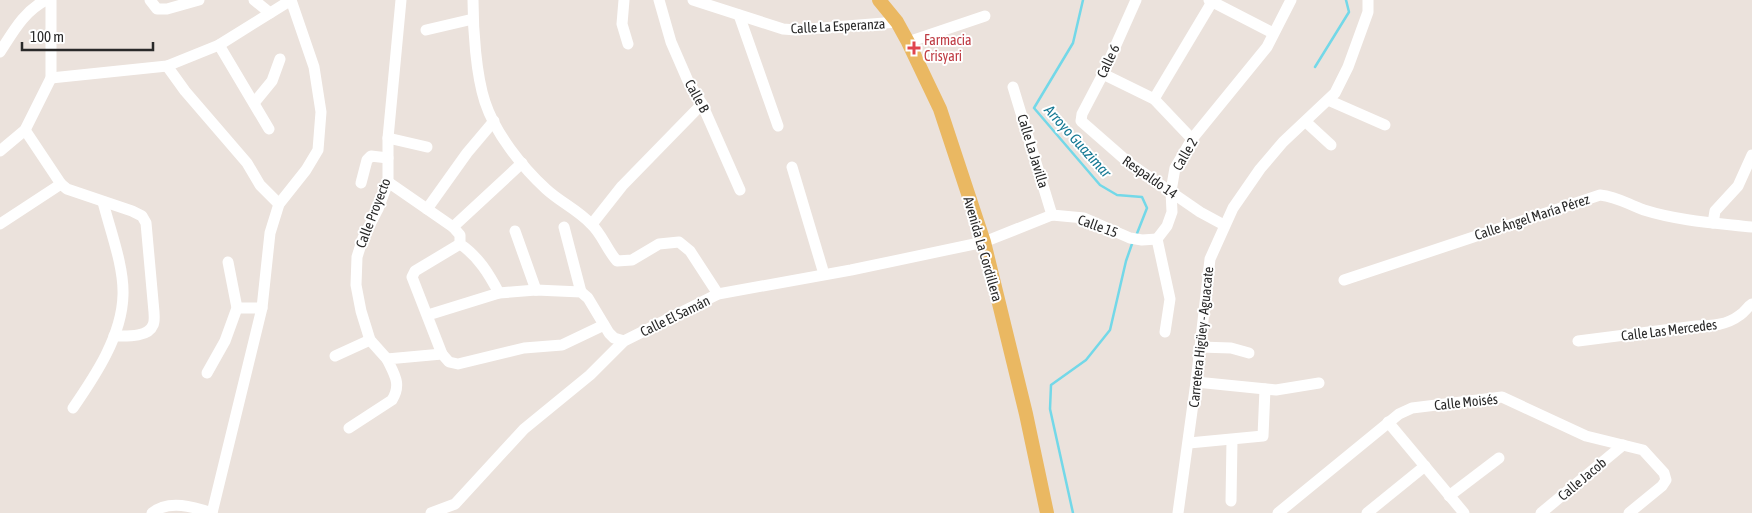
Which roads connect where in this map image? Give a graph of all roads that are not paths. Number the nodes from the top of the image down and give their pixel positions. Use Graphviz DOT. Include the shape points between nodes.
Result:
graph roads {
  1 [pos="46,0"];
  2 [pos="51,0"];
  3 [pos="150,0"];
  4 [pos="199,0"];
  5 [pos="254,0"];
  6 [pos="292,0"];
  7 [pos="401,0"];
  8 [pos="473,0"];
  9 [pos="624,0"];
  10 [pos="659,0"];
  11 [pos="693,0"];
  12 [pos="878,0"];
  13 [pos="1136,0"];
  14 [pos="1290,0"];
  15 [pos="1368,0"];
  16 [pos="1210,1"];
  17 [pos="270,13"];
  18 [pos="740,15"];
  19 [pos="985,16"];
  20 [pos="473,19"];
  21 [pos="897,22"];
  22 [pos="426,30"];
  23 [pos="1273,33"];
  24 [pos="908,42"];
  25 [pos="628,44"];
  26 [pos="219,45"];
  27 [pos="0,52"];
  28 [pos="280,59"];
  29 [pos="167,66"];
  30 [pos="1103,74"];
  31 [pos="51,78"];
  32 [pos="1013,87"];
  33 [pos="1154,99"];
  34 [pos="1328,100"];
  35 [pos="254,103"];
  36 [pos="702,104"];
  37 [pos="494,121"];
  38 [pos="1081,121"];
  39 [pos="1306,122"];
  40 [pos="1385,125"];
  41 [pos="778,126"];
  42 [pos="269,129"];
  43 [pos="25,130"];
  44 [pos="388,138"];
  45 [pos="1192,139"];
  46 [pos="1331,144"];
  47 [pos="427,147"];
  48 [pos="0,151"];
  49 [pos="1752,156"];
  50 [pos="388,158"];
  51 [pos="522,163"];
  52 [pos="792,167"];
  53 [pos="361,182"];
  54 [pos="388,182"];
  55 [pos="61,184"];
  56 [pos="740,190"];
  57 [pos="1171,191"];
  58 [pos="103,202"];
  59 [pos="279,204"];
  60 [pos="427,209"];
  61 [pos="1052,215"];
  62 [pos="1713,223"];
  63 [pos="0,224"];
  64 [pos="592,224"];
  65 [pos="1224,225"];
  66 [pos="453,227"];
  67 [pos="564,227"];
  68 [pos="1752,227"];
  69 [pos="515,231"];
  70 [pos="1157,239"];
  71 [pos="984,242"];
  72 [pos="460,244"];
  73 [pos="228,262"];
  74 [pos="824,274"];
  75 [pos="1344,280"];
  76 [pos="536,290"];
  77 [pos="581,292"];
  78 [pos="499,293"];
  79 [pos="718,294"];
  80 [pos="1752,304"];
  81 [pos="236,308"];
  82 [pos="262,308"];
  83 [pos="428,315"];
  84 [pos="604,324"];
  85 [pos="1165,332"];
  86 [pos="114,336"];
  87 [pos="370,340"];
  88 [pos="624,341"];
  89 [pos="1578,341"];
  90 [pos="1200,347"];
  91 [pos="1249,353"];
  92 [pos="442,354"];
  93 [pos="335,356"];
  94 [pos="387,359"];
  95 [pos="207,373"];
  96 [pos="1196,382"];
  97 [pos="1318,383"];
  98 [pos="1265,389"];
  99 [pos="73,408"];
  100 [pos="1388,422"];
  101 [pos="349,428"];
  102 [pos="1232,440"];
  103 [pos="1188,443"];
  104 [pos="1623,445"];
  105 [pos="1499,458"];
  106 [pos="1425,466"];
  107 [pos="1449,496"];
  108 [pos="1231,501"];
  109 [pos="1459,511"];
  110 [pos="152,513"];
  111 [pos="212,513"];
  112 [pos="431,513"];
  113 [pos="1047,513"];
  114 [pos="1178,513"];
  115 [pos="1278,513"];
  116 [pos="1367,513"];
  117 [pos="1541,513"];
  118 [pos="1628,513"];
  1 -- 27 [label="street" via="34,6 23,18"];
  2 -- 31 [label="street"];
  3 -- 4 [label="street" via="157,9"];
  5 -- 17 [label="street"];
  6 -- 17 [label="street"];
  6 -- 59 [label="street" via="314,67 321,112 318,150"];
  7 -- 44 [label="street, Calle Proyecto"];
  8 -- 20 [label="street"];
  9 -- 25 [label="street" via="622,24"];
  10 -- 36 [label="street, Calle B" via="671,42"];
  11 -- 18 [label="street, Calle La Esperanza"];
  12 -- 21 [label="main road, Avenida La Cordillera"];
  13 -- 30 [label="street, Calle 6"];
  14 -- 23 [label="street, Calle 2"];
  15 -- 34 [label="street, Carretera Higüey - Aguacate" via="1368,12 1348,67"];
  16 -- 23 [label="street"];
  16 -- 33 [label="street"];
  17 -- 26 [label="street"];
  18 -- 21 [label="street, Calle La Esperanza" via="796,30"];
  18 -- 41 [label="street"];
  19 -- 24 [label="street"];
  20 -- 22 [label="street"];
  20 -- 37 [label="street" via="482,92"];
  21 -- 24 [label="main road, Avenida La Cordillera"];
  23 -- 45 [label="street, Calle 2" via="1267,47"];
  24 -- 71 [label="main road, Avenida La Cordillera" via="940,109"];
  26 -- 29 [label="street"];
  26 -- 35 [label="street"];
  28 -- 35 [label="street" via="272,81"];
  29 -- 31 [label="street"];
  29 -- 59 [label="street" via="184,91 246,162 260,185"];
  30 -- 33 [label="street"];
  30 -- 38 [label="street, Calle 6"];
  31 -- 43 [label="street"];
  32 -- 61 [label="street, Calle La Javilla"];
  33 -- 45 [label="street"];
  34 -- 39 [label="street, Carretera Higüey - Aguacate"];
  34 -- 40 [label="street"];
  35 -- 42 [label="street"];
  36 -- 56 [label="street, Calle B"];
  36 -- 64 [label="street" via="622,186"];
  37 -- 51 [label="street"];
  37 -- 60 [label="street"];
  38 -- 57 [label="street, Respaldo 14" via="1129,163"];
  39 -- 46 [label="street"];
  39 -- 65 [label="street, Carretera Higüey - Aguacate" via="1260,169"];
  43 -- 48 [label="street"];
  43 -- 55 [label="street"];
  44 -- 47 [label="street"];
  44 -- 50 [label="street, Calle Proyecto"];
  45 -- 57 [label="street, Calle 2" via="1175,168"];
  49 -- 62 [label="street" via="1738,186 1715,211"];
  50 -- 53 [label="street" via="371,156"];
  50 -- 54 [label="street, Calle Proyecto"];
  51 -- 64 [label="street" via="547,190"];
  51 -- 66 [label="street"];
  52 -- 74 [label="street"];
  54 -- 60 [label="street"];
  54 -- 87 [label="street, Calle Proyecto" via="378,210 362,238 357,257 356,286"];
  55 -- 58 [label="street"];
  55 -- 63 [label="street"];
  57 -- 65 [label="street, Respaldo 14"];
  57 -- 70 [label="street, Calle 2" via="1170,220"];
  58 -- 86 [label="street" via="122,278 123,296"];
  58 -- 86 [label="street" via="137,213 146,223 154,312 153,325 149,330 132,336"];
  59 -- 82 [label="street" via="270,233"];
  60 -- 66 [label="street"];
  61 -- 70 [label="street, Calle 15" via="1084,218 1130,238"];
  61 -- 71 [label="street, Calle 15"];
  62 -- 68 [label="street, Calle Ángel María Pérez"];
  62 -- 75 [label="street, Calle Ángel María Pérez" via="1642,210 1617,197 1600,195"];
  64 -- 79 [label="street" via="617,261 632,260 666,242 679,242"];
  65 -- 90 [label="street, Carretera Higüey - Aguacate" via="1210,259"];
  66 -- 72 [label="street" via="460,235"];
  67 -- 77 [label="street"];
  69 -- 76 [label="street"];
  70 -- 85 [label="street" via="1170,299"];
  71 -- 74 [label="street, Calle El Samán"];
  71 -- 113 [label="main road, Avenida La Cordillera"];
  72 -- 78 [label="street" via="471,252"];
  72 -- 83 [label="street" via="414,271 412,277"];
  73 -- 81 [label="street"];
  74 -- 79 [label="street, Calle El Samán"];
  76 -- 77 [label="street"];
  76 -- 78 [label="street"];
  77 -- 84 [label="street"];
  78 -- 83 [label="street"];
  79 -- 88 [label="street, Calle El Samán"];
  80 -- 89 [label="street, Calle Las Mercedes" via="1741,315 1714,326"];
  81 -- 82 [label="street"];
  81 -- 95 [label="street" via="225,341"];
  82 -- 111 [label="street"];
  83 -- 92 [label="street"];
  84 -- 88 [label="street" via="614,338"];
  84 -- 92 [label="street" via="562,345 524,348 458,364 449,362"];
  86 -- 99 [label="street" via="99,371"];
  87 -- 93 [label="street"];
  87 -- 94 [label="street, Calle Proyecto"];
  88 -- 112 [label="street, Calle El Samán" via="590,375 524,428 455,504"];
  90 -- 91 [label="street" via="1231,348"];
  90 -- 96 [label="street, Carretera Higüey - Aguacate"];
  92 -- 94 [label="street"];
  94 -- 101 [label="street, Calle Proyecto" via="398,384 396,393 392,400"];
  96 -- 98 [label="street"];
  96 -- 103 [label="street, Carretera Higüey - Aguacate"];
  97 -- 98 [label="street"];
  98 -- 102 [label="street" via="1263,436"];
  100 -- 104 [label="street, Calle Moisés" via="1412,408 1502,397 1586,436"];
  100 -- 106 [label="street"];
  100 -- 115 [label="street, Calle Moisés"];
  102 -- 103 [label="street"];
  102 -- 108 [label="street"];
  103 -- 114 [label="street, Carretera Higüey - Aguacate"];
  104 -- 117 [label="street, Calle Jacob"];
  104 -- 118 [label="street, Calle Moisés" via="1643,450 1664,473 1666,480"];
  105 -- 107 [label="street"];
  106 -- 107 [label="street"];
  106 -- 116 [label="street"];
  107 -- 109 [label="street"];
  110 -- 111 [label="street" via="169,505"];
}
